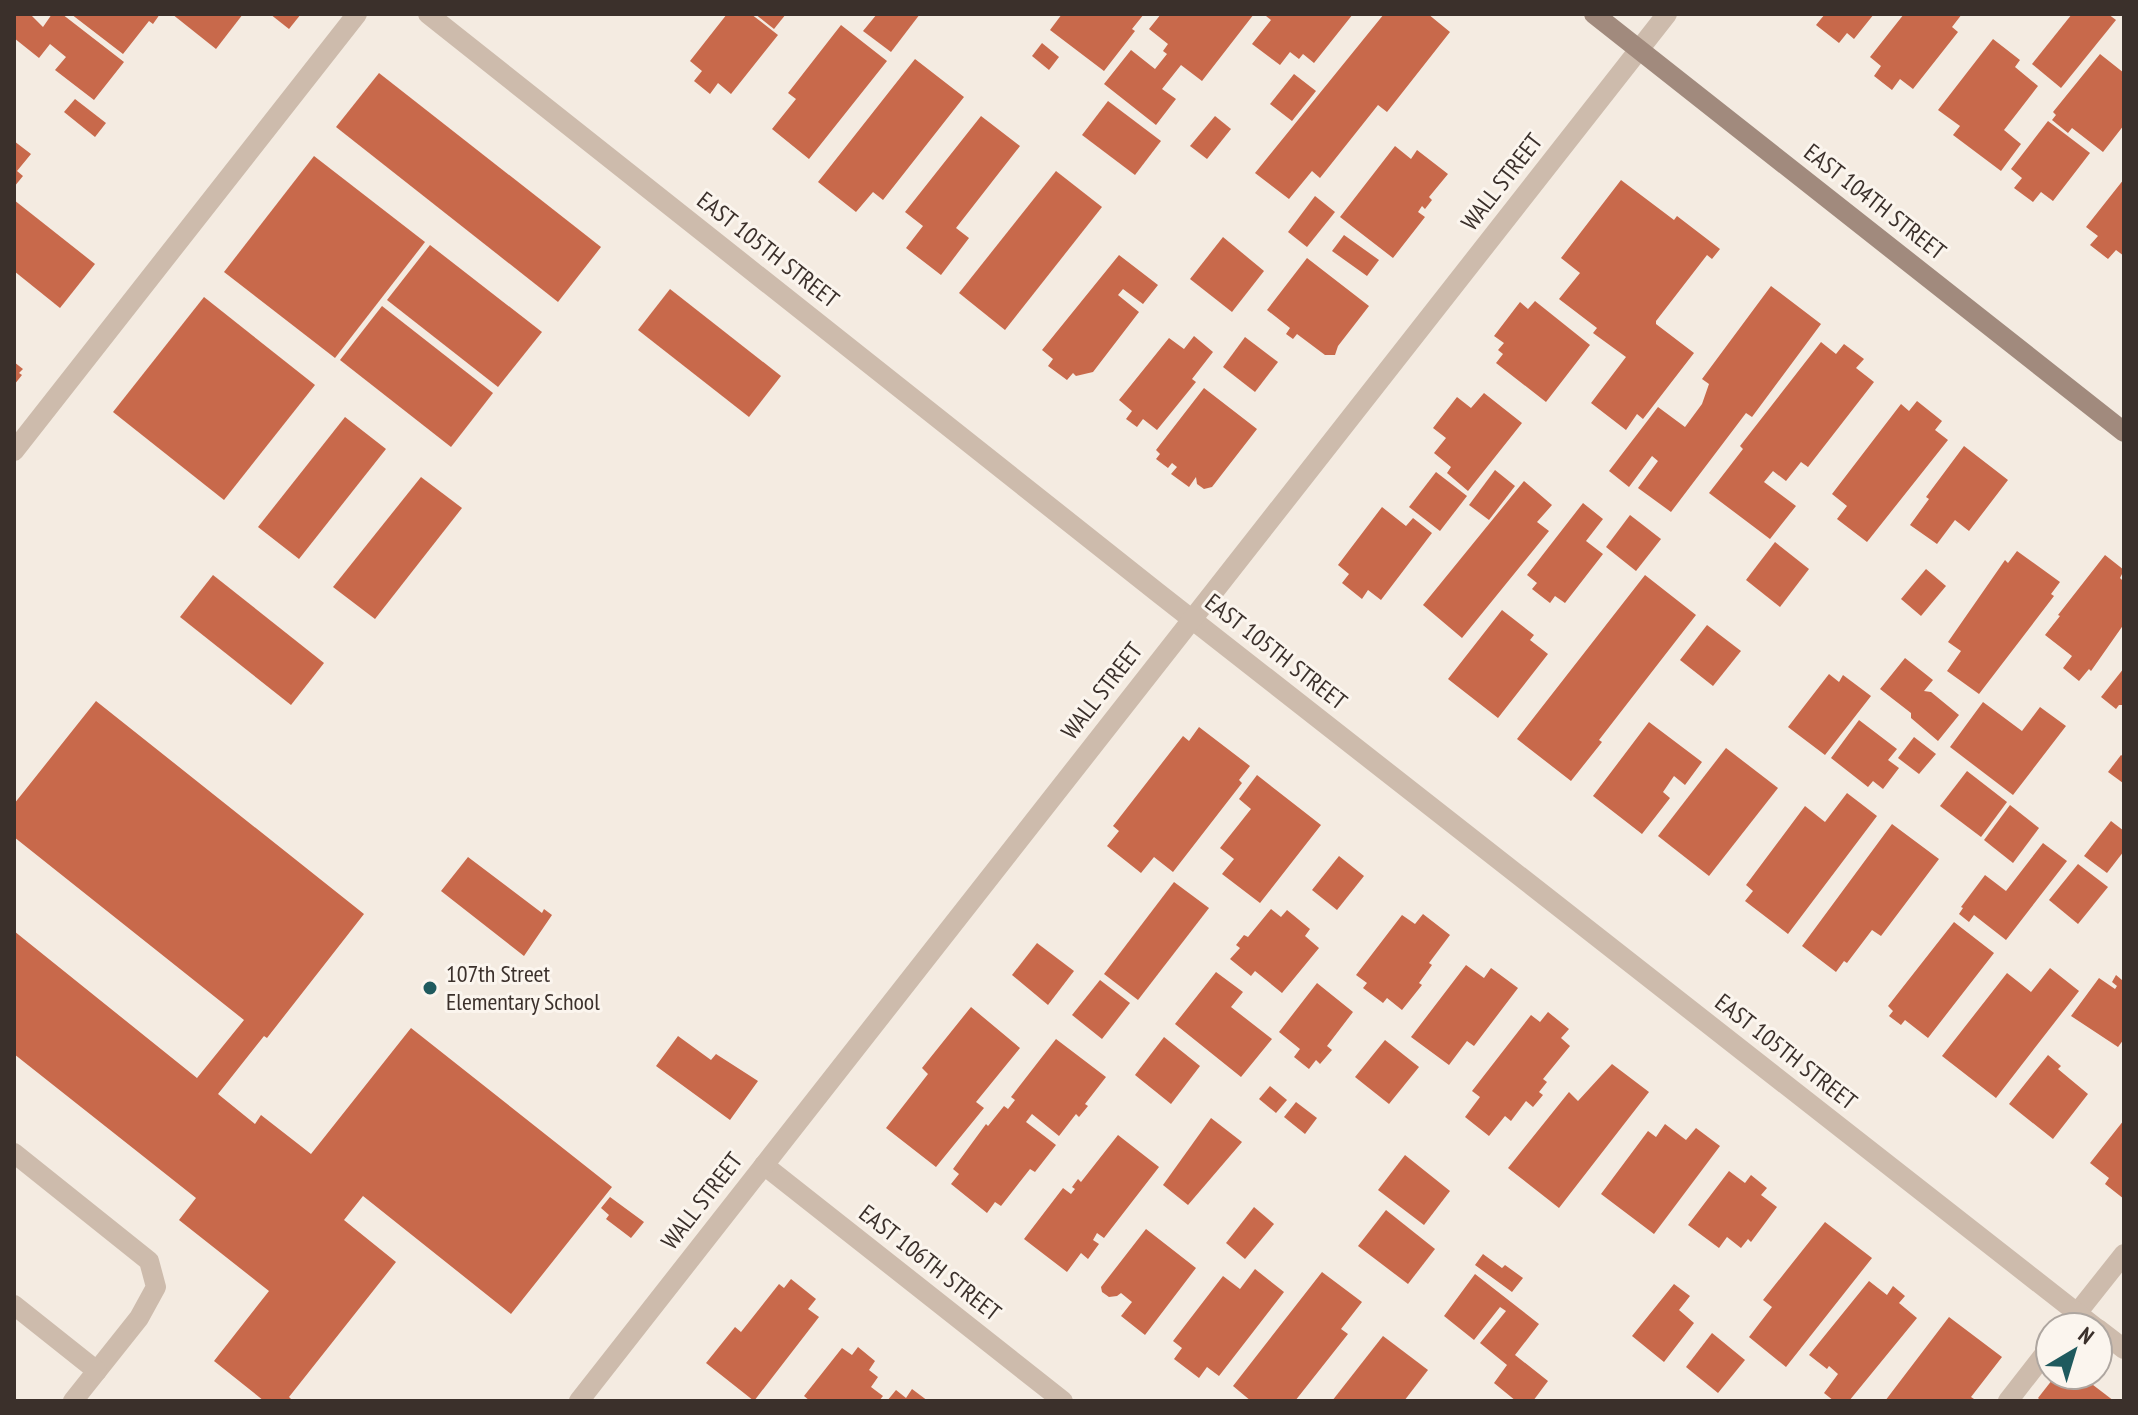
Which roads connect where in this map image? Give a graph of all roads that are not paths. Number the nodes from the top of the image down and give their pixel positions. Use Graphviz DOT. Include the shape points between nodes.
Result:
graph roads {
  1 [pos="357,14"];
  2 [pos="428,14"];
  3 [pos="1594,14"];
  4 [pos="1667,14"];
  5 [pos="1639,49"];
  6 [pos="2124,432"];
  7 [pos="14,451"];
  8 [pos="1192,619"];
  9 [pos="14,1153"];
  10 [pos="764,1165"];
  11 [pos="2124,1254"];
  12 [pos="14,1305"];
  13 [pos="2061,1311"];
  14 [pos="2079,1311"];
  15 [pos="2034,1368"];
  16 [pos="97,1371"];
  17 [pos="73,1401"];
  18 [pos="579,1401"];
  19 [pos="1063,1401"];
  20 [pos="2008,1401"];
  1 -- 7 [label="street"];
  2 -- 8 [label="street, EAST 105TH STREET"];
  3 -- 5 [label="street, EAST 104TH STREET"];
  4 -- 5 [label="street, WALL STREET"];
  5 -- 6 [label="street, EAST 104TH STREET"];
  5 -- 8 [label="street, WALL STREET"];
  8 -- 10 [label="street, WALL STREET"];
  8 -- 13 [label="street, EAST 105TH STREET"];
  9 -- 16 [label="street" via="149,1261 156,1287"];
  10 -- 18 [label="street, WALL STREET"];
  10 -- 19 [label="street, EAST 106TH STREET"];
  11 -- 14 [label="street"];
  12 -- 16 [label="street"];
  15 -- 20 [label="street"];
  16 -- 17 [label="street"];
}
